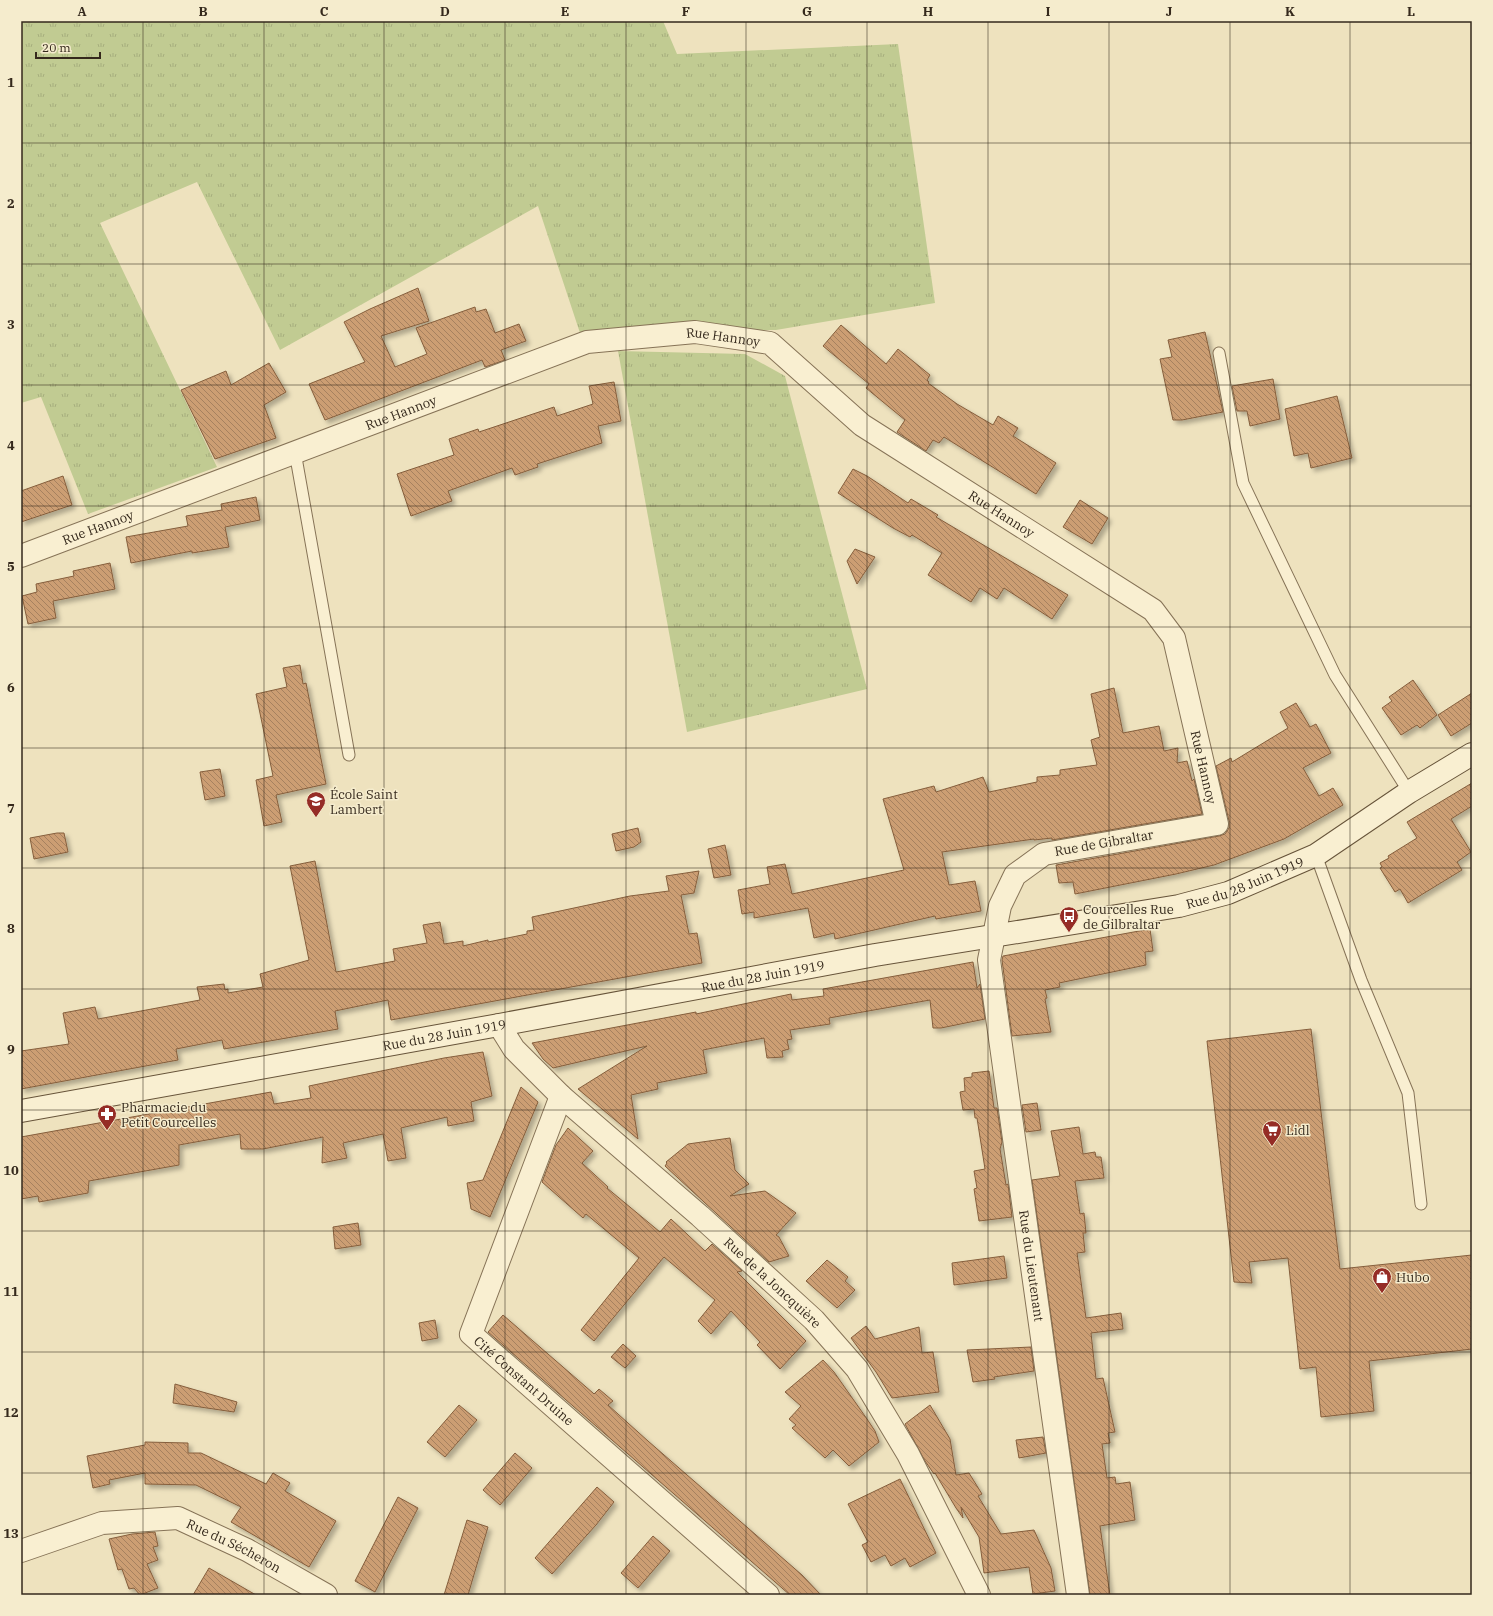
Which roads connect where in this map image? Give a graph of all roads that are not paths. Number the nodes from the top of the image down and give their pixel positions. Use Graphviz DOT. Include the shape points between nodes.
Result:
graph roads {
  1 [pos="1219,353"];
  2 [pos="295,452"];
  3 [pos="21,556"];
  4 [pos="1472,754"];
  5 [pos="349,755"];
  6 [pos="1409,792"];
  7 [pos="1217,824"];
  8 [pos="1316,855"];
  9 [pos="993,936"];
  10 [pos="499,1025"];
  11 [pos="561,1096"];
  12 [pos="21,1111"];
  13 [pos="1421,1204"];
  14 [pos="21,1552"];
  15 [pos="326,1595"];
  16 [pos="768,1595"];
  17 [pos="979,1595"];
  18 [pos="1078,1595"];
  1 -- 6 [label="lane" via="1243,483 1335,675"];
  2 -- 3 [label="street, Rue Hannoy"];
  2 -- 5 [label="lane"];
  2 -- 7 [label="street, Rue Hannoy" via="587,342 695,332 770,343 862,425 1153,610 1174,638"];
  4 -- 6 [label="street, Rue du 28 Juin 1919"];
  6 -- 8 [label="street, Rue du 28 Juin 1919"];
  7 -- 9 [label="street, Rue de Gibraltar" via="1044,854 1015,875 1000,906"];
  8 -- 9 [label="street, Rue du 28 Juin 1919" via="1228,893 1179,906"];
  8 -- 13 [label="lane" via="1361,980 1408,1093"];
  9 -- 10 [label="street, Rue du 28 Juin 1919" via="875,955"];
  9 -- 18 [label="street, Rue du Lieutenant" via="988,960"];
  10 -- 11 [label="street, Rue de la Joncquière" via="514,1048"];
  10 -- 12 [label="street, Rue du 28 Juin 1919"];
  11 -- 16 [label="street, Cité Constant Druine" via="471,1334"];
  11 -- 17 [label="street, Rue de la Joncquière" via="700,1216 814,1320 857,1369 908,1454"];
  14 -- 15 [label="street, Rue du Sécheron" via="102,1523 178,1518 247,1550"];
}
